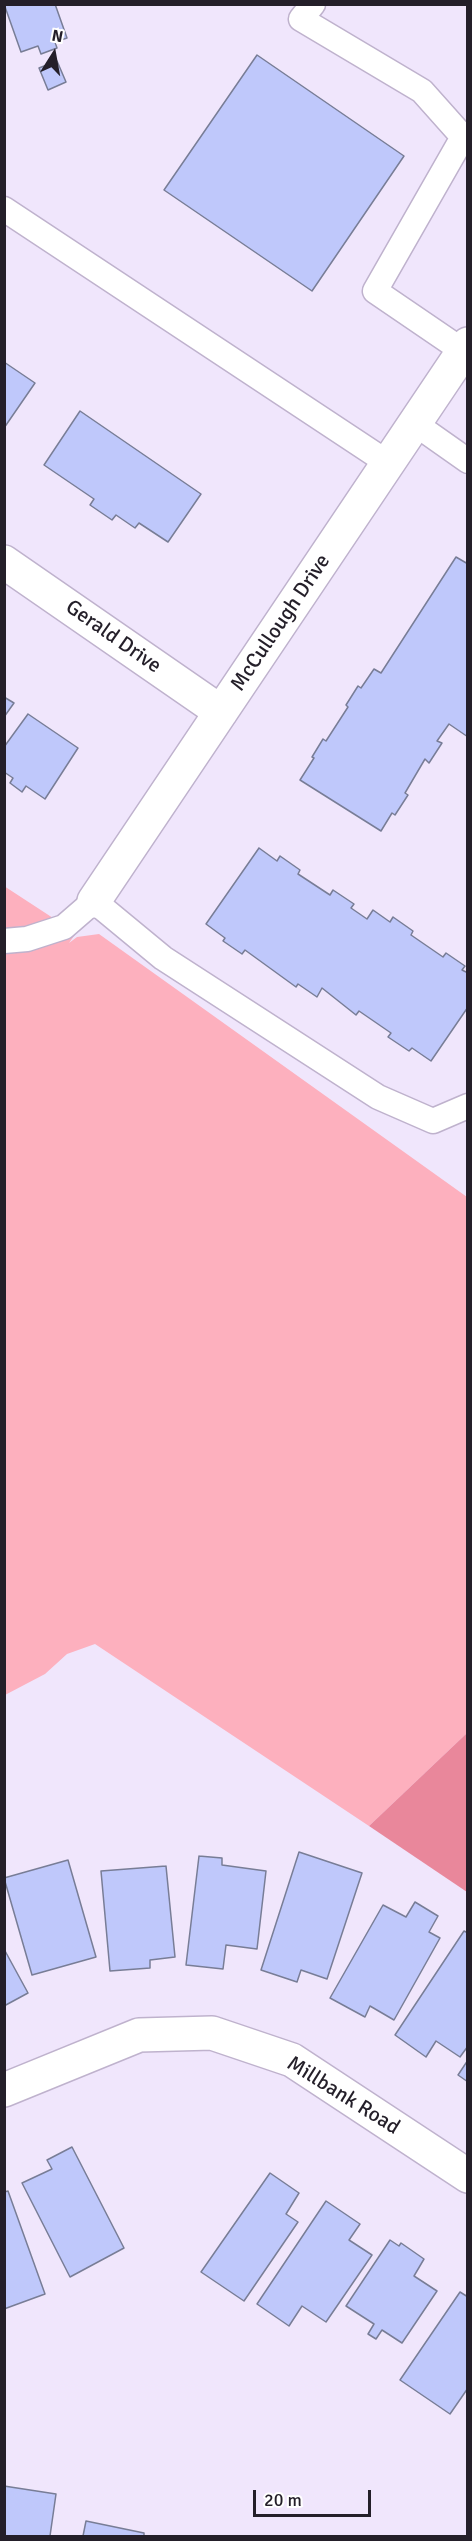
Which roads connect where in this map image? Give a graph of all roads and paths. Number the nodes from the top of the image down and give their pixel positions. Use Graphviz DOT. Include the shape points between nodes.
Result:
graph roads {
  1 [pos="313,4"];
  2 [pos="4,209"];
  3 [pos="465,347"];
  4 [pos="414,423"];
  5 [pos="468,461"];
  6 [pos="388,463"];
  7 [pos="4,562"];
  8 [pos="221,712"];
  9 [pos="94,902"];
  10 [pos="4,941"];
  11 [pos="468,1106"];
  12 [pos="4,2090"];
  13 [pos="468,2176"];
  1 -- 3 [label="lane" via="301,20 422,91 463,137 375,291"];
  2 -- 6 [label="lane"];
  3 -- 4 [label="street, McCullough Drive"];
  4 -- 5 [label="lane"];
  4 -- 6 [label="street, McCullough Drive"];
  6 -- 8 [label="street, McCullough Drive"];
  7 -- 8 [label="street, Gerald Drive"];
  8 -- 9 [label="street, McCullough Drive"];
  9 -- 10 [label="lane" via="64,927 27,939"];
  9 -- 11 [label="lane" via="163,958 378,1097 433,1120"];
  12 -- 13 [label="street, Millbank Road" via="139,2035 212,2032 292,2060"];
}
